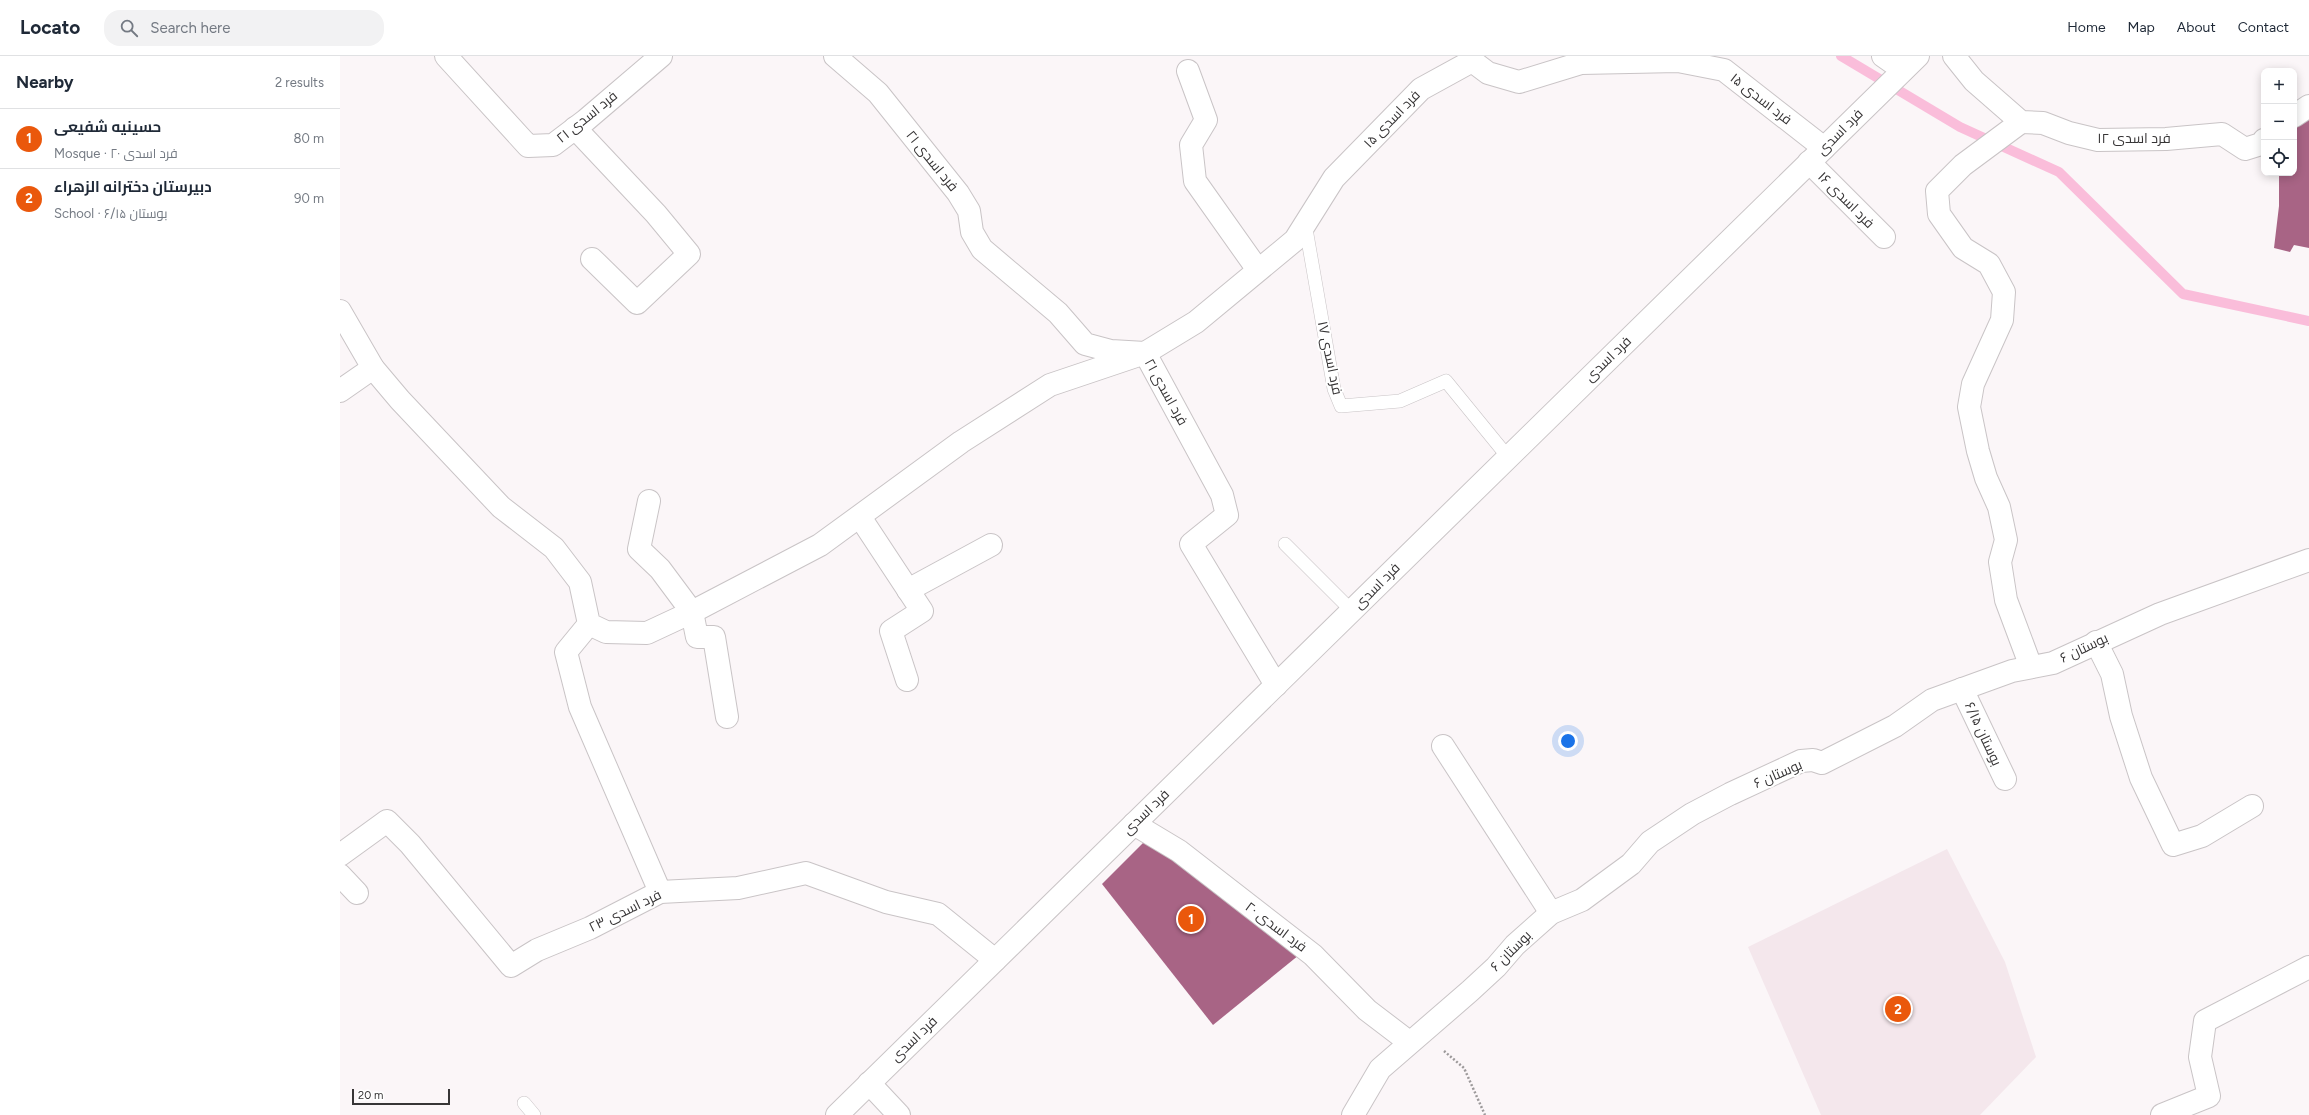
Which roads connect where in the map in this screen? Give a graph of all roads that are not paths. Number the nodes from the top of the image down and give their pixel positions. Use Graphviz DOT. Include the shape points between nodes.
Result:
graph roads {
  1 [pos="446,56"];
  2 [pos="661,56"];
  3 [pos="835,56"];
  4 [pos="1884,56"];
  5 [pos="1954,56"];
  6 [pos="1907,66"];
  7 [pos="1188,71"];
  8 [pos="2309,106"];
  9 [pos="2297,114"];
  10 [pos="2021,122"];
  11 [pos="575,128"];
  12 [pos="2261,144"];
  13 [pos="1816,155"];
  14 [pos="1305,223"];
  15 [pos="1884,237"];
  16 [pos="592,258"];
  17 [pos="1258,270"];
  18 [pos="340,311"];
  19 [pos="1145,353"];
  20 [pos="373,368"];
  21 [pos="340,391"];
  22 [pos="1508,457"];
  23 [pos="649,502"];
  24 [pos="860,517"];
  25 [pos="1285,544"];
  26 [pos="991,545"];
  27 [pos="2309,560"];
  28 [pos="908,590"];
  29 [pos="1352,610"];
  30 [pos="692,612"];
  31 [pos="589,624"];
  32 [pos="2096,642"];
  33 [pos="2031,667"];
  34 [pos="907,680"];
  35 [pos="1276,685"];
  36 [pos="1962,688"];
  37 [pos="727,717"];
  38 [pos="1443,746"];
  39 [pos="2005,779"];
  40 [pos="2252,806"];
  41 [pos="1134,824"];
  42 [pos="340,855"];
  43 [pos="340,875"];
  44 [pos="660,892"];
  45 [pos="357,893"];
  46 [pos="1551,913"];
  47 [pos="995,960"];
  48 [pos="2309,967"];
  49 [pos="1409,1042"];
  50 [pos="869,1083"];
  51 [pos="524,1103"];
  52 [pos="534,1115"];
  53 [pos="836,1115"];
  54 [pos="899,1115"];
  55 [pos="1354,1115"];
  56 [pos="2162,1115"];
  1 -- 11 [label="street, فرد اسدی ۲۱" via="528,146 552,144"];
  2 -- 11 [label="street, فرد اسدی ۲۱"];
  3 -- 19 [label="street, فرد اسدی ۲۱" via="878,93 958,193 969,211 972,232 982,249 1058,313 1085,344 1111,352"];
  4 -- 6 [label="street"];
  5 -- 10 [label="street" via="1974,81"];
  6 -- 13 [label="street, فرد اسدی"];
  7 -- 17 [label="street" via="1206,120 1191,144 1195,181"];
  8 -- 9 [label="street"];
  10 -- 12 [label="street, فرد اسدی ۱۲" via="2043,123 2098,140 2166,139 2222,134 2245,149"];
  10 -- 33 [label="street" via="1963,165 1938,191 1940,214 1963,248 1989,264 2004,292 2002,320 1973,384 1969,407 1978,451 1999,507 2006,540 2000,562 2006,600"];
  11 -- 16 [label="street" via="656,214 689,254 637,303"];
  13 -- 14 [label="street, فرد اسدی ۱۵" via="1724,70 1678,61 1581,63 1519,82 1488,72 1472,61 1421,89 1334,178"];
  13 -- 15 [label="street, فرد اسدی ۱۶"];
  13 -- 22 [label="street, فرد اسدی"];
  14 -- 17 [label="street, فرد اسدی ۱۵" via="1294,240"];
  14 -- 22 [label="lane, فرد اسدی ۱۷" via="1334,389 1341,406 1400,401 1446,381"];
  17 -- 19 [label="street, فرد اسدی ۱۵" via="1196,322"];
  18 -- 20 [label="street"];
  19 -- 24 [label="street, فرد اسدی ۱۵" via="1050,385 961,442"];
  19 -- 35 [label="street, فرد اسدی ۲۱" via="1222,495 1227,515 1191,544"];
  20 -- 21 [label="street"];
  20 -- 31 [label="street" via="445,450 501,507 554,548 580,582"];
  22 -- 29 [label="street, فرد اسدی"];
  23 -- 30 [label="street" via="639,549 660,568"];
  24 -- 28 [label="street"];
  24 -- 30 [label="street, فرد اسدی ۱۵" via="820,545"];
  25 -- 29 [label="lane"];
  26 -- 28 [label="street"];
  27 -- 32 [label="street, بوستان ۶" via="2160,614"];
  28 -- 34 [label="street" via="922,611 891,631"];
  29 -- 35 [label="street, فرد اسدی"];
  30 -- 31 [label="street, فرد اسدی ۱۵" via="647,633 606,632"];
  30 -- 37 [label="street" via="697,637 714,637"];
  31 -- 44 [label="street" via="566,652 580,707"];
  32 -- 33 [label="street, بوستان ۶" via="2053,663"];
  32 -- 40 [label="street" via="2112,674 2121,716 2141,778 2173,846 2202,836"];
  33 -- 36 [label="street, بوستان ۶"];
  35 -- 41 [label="street, فرد اسدی"];
  36 -- 39 [label="street, بوستان ۶/۱۵"];
  36 -- 46 [label="street, بوستان ۶" via="1932,700 1894,726 1822,763 1813,760 1801,761 1692,814 1650,842 1631,864 1582,900"];
  38 -- 46 [label="street"];
  41 -- 47 [label="street, فرد اسدی"];
  41 -- 49 [label="street, فرد اسدی ۲۰" via="1180,851 1313,955 1366,1010"];
  42 -- 44 [label="street, فرد اسدی ۲۳" via="387,821 410,844 510,966 537,950 590,928"];
  43 -- 45 [label="street"];
  44 -- 47 [label="street, فرد اسدی ۲۳" via="738,888 806,872 886,902 938,914"];
  46 -- 49 [label="street, بوستان ۶" via="1470,991"];
  47 -- 50 [label="street, فرد اسدی"];
  48 -- 56 [label="street" via="2205,1021 2200,1057 2209,1096"];
  49 -- 55 [label="street, بوستان ۶" via="1380,1069"];
  50 -- 53 [label="street, فرد اسدی"];
  50 -- 54 [label="street"];
  51 -- 52 [label="lane"];
}
